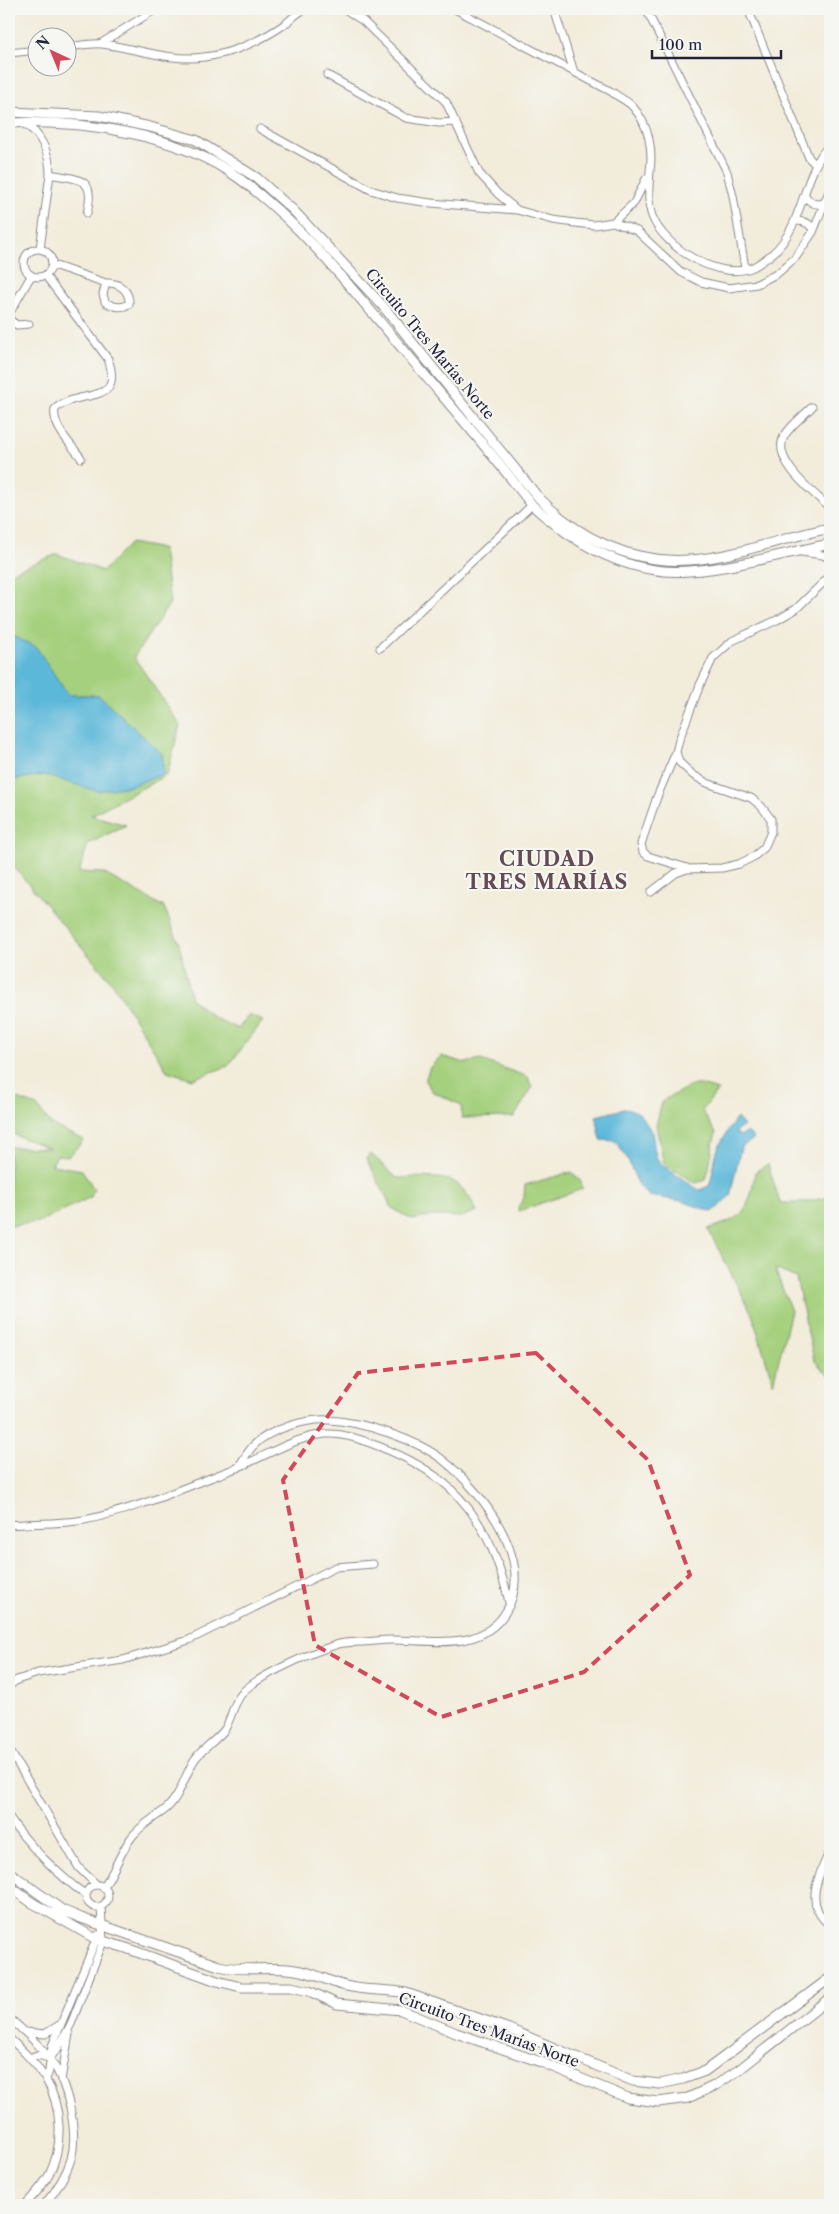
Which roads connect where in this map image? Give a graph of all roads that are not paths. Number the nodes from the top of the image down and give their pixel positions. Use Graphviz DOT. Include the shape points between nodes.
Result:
graph roads {
  1 [pos="156,9"];
  2 [pos="306,9"];
  3 [pos="455,9"];
  4 [pos="554,9"];
  5 [pos="646,9"];
  6 [pos="748,9"];
  7 [pos="348,10"];
  8 [pos="100,44"];
  9 [pos="78,46"];
  10 [pos="28,51"];
  11 [pos="9,53"];
  12 [pos="574,72"];
  13 [pos="327,75"];
  14 [pos="9,112"];
  15 [pos="456,122"];
  16 [pos="9,123"];
  17 [pos="20,123"];
  18 [pos="260,129"];
  19 [pos="830,144"];
  20 [pos="816,165"];
  21 [pos="651,169"];
  22 [pos="50,174"];
  23 [pos="830,189"];
  24 [pos="805,196"];
  25 [pos="823,203"];
  26 [pos="517,210"];
  27 [pos="87,213"];
  28 [pos="796,221"];
  29 [pos="613,222"];
  30 [pos="812,232"];
  31 [pos="40,249"];
  32 [pos="53,265"];
  33 [pos="745,268"];
  34 [pos="45,275"];
  35 [pos="31,276"];
  36 [pos="106,283"];
  37 [pos="382,305"];
  38 [pos="372,311"];
  39 [pos="29,324"];
  40 [pos="812,407"];
  41 [pos="81,458"];
  42 [pos="532,505"];
  43 [pos="830,508"];
  44 [pos="830,528"];
  45 [pos="594,539"];
  46 [pos="830,544"];
  47 [pos="587,548"];
  48 [pos="793,551"];
  49 [pos="830,558"];
  50 [pos="830,576"];
  51 [pos="380,648"];
  52 [pos="676,752"];
  53 [pos="687,869"];
  54 [pos="651,892"];
  55 [pos="238,1468"];
  56 [pos="9,1525"];
  57 [pos="373,1564"];
  58 [pos="509,1603"];
  59 [pos="9,1686"];
  60 [pos="9,1749"];
  61 [pos="9,1817"];
  62 [pos="830,1851"];
  63 [pos="9,1872"];
  64 [pos="9,1886"];
  65 [pos="100,1886"];
  66 [pos="86,1895"];
  67 [pos="101,1906"];
  68 [pos="830,1925"];
  69 [pos="103,1926"];
  70 [pos="99,1941"];
  71 [pos="830,1978"];
  72 [pos="830,1998"];
  73 [pos="9,2018"];
  74 [pos="67,2023"];
  75 [pos="24,2032"];
  76 [pos="9,2038"];
  77 [pos="30,2058"];
  78 [pos="50,2058"];
  79 [pos="46,2079"];
  80 [pos="61,2080"];
  81 [pos="25,2205"];
  82 [pos="44,2205"];
  1 -- 8 [label="street"];
  2 -- 8 [label="street" via="254,42 203,58 176,58"];
  3 -- 12 [label="street"];
  4 -- 12 [label="street"];
  5 -- 33 [label="street" via="727,172"];
  6 -- 20 [label="street" via="809,158"];
  7 -- 15 [label="street" via="446,102"];
  8 -- 9 [label="street"];
  10 -- 11 [label="street"];
  12 -- 21 [label="street" via="633,106 651,144"];
  13 -- 15 [label="street" via="406,118"];
  14 -- 37 [label="street, Circuito Tres Marías Norte" via="98,116 196,140 257,178 293,210"];
  15 -- 26 [label="street" via="479,173"];
  16 -- 17 [label="street, Circuito Tres Marías Norte"];
  17 -- 22 [label="street" via="27,125 46,150"];
  17 -- 38 [label="street, Circuito Tres Marías Norte" via="54,123 125,133 168,144 219,166 271,204"];
  18 -- 26 [label="street" via="371,190 431,203"];
  19 -- 20 [label="street"];
  20 -- 24 [label="street"];
  21 -- 29 [label="street" via="634,203"];
  21 -- 33 [label="street" via="648,189 653,218 675,246 703,264 731,270"];
  22 -- 27 [label="street" via="86,184 91,198"];
  22 -- 31 [label="street"];
  23 -- 25 [label="street"];
  24 -- 25 [label="street" via="813,204"];
  24 -- 28 [label="street"];
  25 -- 30 [label="street"];
  26 -- 29 [label="street" via="560,221 594,225"];
  28 -- 30 [label="street" via="808,223"];
  28 -- 33 [label="street" via="772,253 752,267"];
  29 -- 30 [label="street" via="637,231 681,272 700,282 729,288 757,284 778,273 796,257"];
  31 -- 32 [label="street" via="48,252"];
  31 -- 35 [label="street" via="30,251 24,259 24,267"];
  32 -- 34 [label="street"];
  32 -- 36 [label="street"];
  34 -- 35 [label="street"];
  34 -- 41 [label="street" via="108,359 114,379 101,394 65,402 54,409 60,430"];
  35 -- 39 [label="street" via="9,314 10,320 17,325"];
  37 -- 38 [label="street"];
  37 -- 45 [label="street, Circuito Tres Marías Norte" via="538,497 555,514"];
  38 -- 42 [label="street, Circuito Tres Marías Norte"];
  40 -- 43 [label="street" via="785,435 781,445 782,457 803,483"];
  42 -- 47 [label="street, Circuito Tres Marías Norte"];
  42 -- 51 [label="street"];
  44 -- 45 [label="street, Circuito Tres Marías Norte" via="690,560 656,560 622,552"];
  45 -- 47 [label="street"];
  46 -- 48 [label="street, Circuito Tres Marías Norte"];
  47 -- 48 [label="street, Circuito Tres Marías Norte" via="634,566 664,571 689,571"];
  48 -- 49 [label="street"];
  50 -- 52 [label="street" via="796,609 732,641 713,658"];
  52 -- 53 [label="street" via="641,844 648,856"];
  52 -- 53 [label="street" via="679,762 693,775 751,798 771,819 771,832 764,848 753,857 722,868"];
  53 -- 54 [label="street" via="676,873"];
  55 -- 56 [label="street" via="140,1505 84,1520"];
  55 -- 58 [label="street" via="278,1449 326,1434 354,1438 419,1464 442,1480 469,1507 492,1550 506,1584"];
  55 -- 58 [label="street" via="255,1444 291,1425 308,1422 328,1420 366,1426 417,1446 442,1459 489,1508 506,1540 515,1570 516,1589"];
  57 -- 59 [label="street" via="336,1566 189,1640 123,1660 38,1673"];
  58 -- 65 [label="street" via="506,1612 489,1629 462,1641 392,1640 338,1644 275,1670 244,1690 225,1728 196,1759 168,1807 131,1838"];
  60 -- 65 [label="street" via="79,1868"];
  61 -- 66 [label="street" via="71,1884"];
  62 -- 68 [label="street" via="818,1876 815,1895 819,1916"];
  63 -- 69 [label="street, Circuito Tres Marías Norte" via="62,1910"];
  64 -- 70 [label="street, Circuito Tres Marías Norte"];
  65 -- 66 [label="street" via="90,1888"];
  65 -- 67 [label="street" via="108,1894 107,1901"];
  66 -- 67 [label="street" via="88,1902"];
  67 -- 69 [label="street"];
  69 -- 70 [label="street"];
  69 -- 71 [label="street, Circuito Tres Marías Norte" via="231,1969 294,1969 364,1990 406,1993 509,2029 633,2080 660,2084 705,2071"];
  70 -- 72 [label="street, Circuito Tres Marías Norte" via="228,1985 291,1987 337,2004 401,2010 628,2098 658,2102 688,2098 716,2085"];
  70 -- 74 [label="street"];
  73 -- 75 [label="street"];
  74 -- 75 [label="street" via="45,2034"];
  74 -- 78 [label="street" via="58,2048"];
  74 -- 80 [label="street"];
  75 -- 78 [label="street"];
  76 -- 77 [label="street"];
  77 -- 78 [label="street" via="37,2055"];
  77 -- 79 [label="street"];
  78 -- 79 [label="street"];
  78 -- 80 [label="street"];
  79 -- 81 [label="street" via="60,2126 57,2154 49,2175"];
  80 -- 82 [label="street" via="70,2103 71,2158 57,2189"];
}
